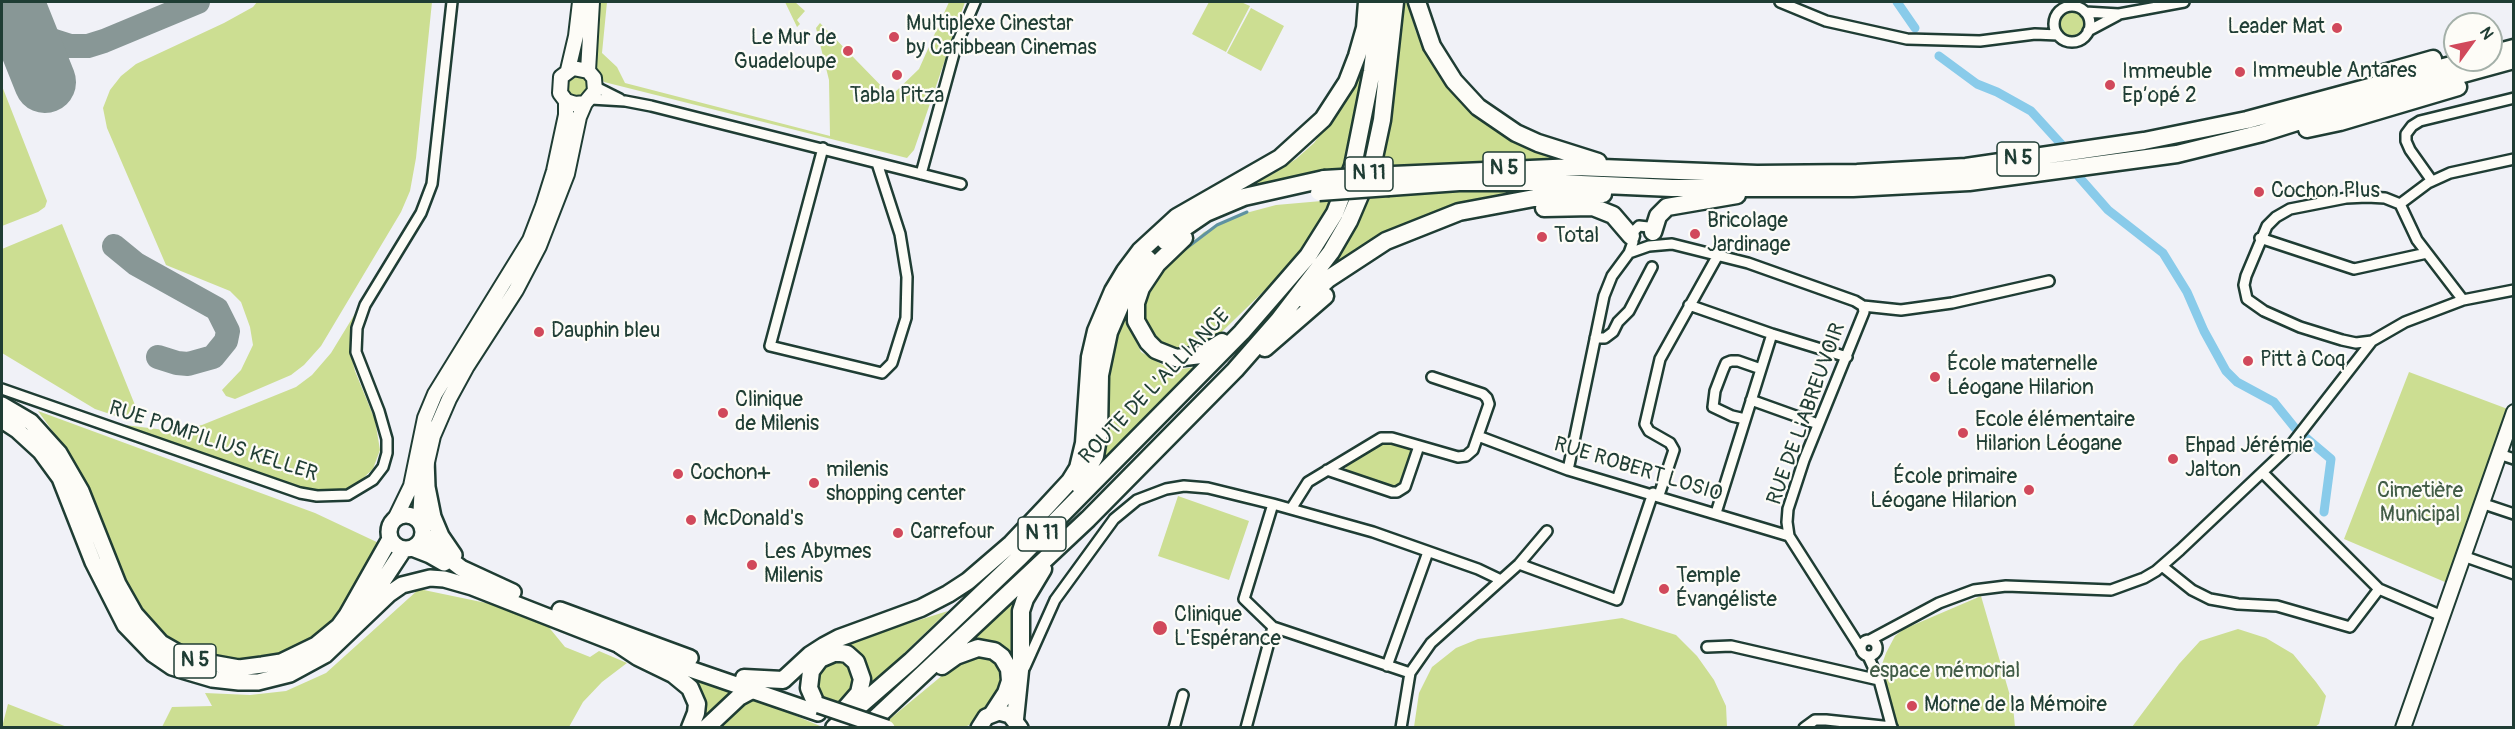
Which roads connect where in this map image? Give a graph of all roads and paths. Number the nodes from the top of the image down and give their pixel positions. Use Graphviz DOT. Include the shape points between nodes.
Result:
graph roads {
  1 [pos="452,2"];
  2 [pos="580,2"];
  3 [pos="592,2"];
  4 [pos="975,2"];
  5 [pos="1367,2"];
  6 [pos="1380,2"];
  7 [pos="1395,2"];
  8 [pos="1417,2"];
  9 [pos="1779,2"];
  10 [pos="2184,2"];
  11 [pos="2061,6"];
  12 [pos="2080,7"];
  13 [pos="2119,14"];
  14 [pos="2055,21"];
  15 [pos="2088,30"];
  16 [pos="2035,34"];
  17 [pos="2058,35"];
  18 [pos="2443,57"];
  19 [pos="2514,60"];
  20 [pos="2443,68"];
  21 [pos="568,70"];
  22 [pos="2514,70"];
  23 [pos="588,71"];
  24 [pos="590,96"];
  25 [pos="2514,98"];
  26 [pos="566,101"];
  27 [pos="2276,120"];
  28 [pos="823,148"];
  29 [pos="2514,159"];
  30 [pos="877,163"];
  31 [pos="1616,168"];
  32 [pos="921,174"];
  33 [pos="1391,181"];
  34 [pos="2432,181"];
  35 [pos="961,184"];
  36 [pos="1322,185"];
  37 [pos="1807,188"];
  38 [pos="1753,192"];
  39 [pos="1203,201"];
  40 [pos="2400,204"];
  41 [pos="2260,238"];
  42 [pos="1643,240"];
  43 [pos="2427,253"];
  44 [pos="1718,255"];
  45 [pos="1652,267"];
  46 [pos="2049,281"];
  47 [pos="2514,290"];
  48 [pos="2463,300"];
  49 [pos="1689,305"];
  50 [pos="1863,306"];
  51 [pos="1278,321"];
  52 [pos="1242,332"];
  53 [pos="1772,334"];
  54 [pos="1595,338"];
  55 [pos="2372,341"];
  56 [pos="1847,357"];
  57 [pos="1761,369"];
  58 [pos="1235,370"];
  59 [pos="1432,377"];
  60 [pos="2,389"];
  61 [pos="1751,400"];
  62 [pos="2,405"];
  63 [pos="2514,412"];
  64 [pos="1745,419"];
  65 [pos="2,420"];
  66 [pos="1818,424"];
  67 [pos="1478,436"];
  68 [pos="1419,446"];
  69 [pos="2499,454"];
  70 [pos="426,459"];
  71 [pos="2514,459"];
  72 [pos="1327,470"];
  73 [pos="1568,470"];
  74 [pos="2263,473"];
  75 [pos="1656,494"];
  76 [pos="2481,503"];
  77 [pos="1273,504"];
  78 [pos="1291,509"];
  79 [pos="1716,513"];
  80 [pos="2514,514"];
  81 [pos="396,517"];
  82 [pos="1088,519"];
  83 [pos="422,527"];
  84 [pos="1547,531"];
  85 [pos="1041,535"];
  86 [pos="1789,536"];
  87 [pos="390,540"];
  88 [pos="408,548"];
  89 [pos="1428,552"];
  90 [pos="2463,556"];
  91 [pos="1518,564"];
  92 [pos="2162,566"];
  93 [pos="2514,574"];
  94 [pos="1501,580"];
  95 [pos="490,582"];
  96 [pos="2379,589"];
  97 [pos="513,602"];
  98 [pos="2442,616"];
  99 [pos="1273,627"];
  100 [pos="348,634"];
  101 [pos="620,645"];
  102 [pos="1707,647"];
  103 [pos="1870,649"];
  104 [pos="1387,666"];
  105 [pos="1410,674"];
  106 [pos="1020,677"];
  107 [pos="1879,680"];
  108 [pos="748,684"];
  109 [pos="1183,694"];
  110 [pos="818,708"];
  111 [pos="981,723"];
  112 [pos="1017,723"];
  113 [pos="1892,727"];
  114 [pos="690,728"];
  115 [pos="706,728"];
  116 [pos="829,728"];
  117 [pos="834,728"];
  118 [pos="860,728"];
  119 [pos="865,728"];
  120 [pos="871,728"];
  121 [pos="887,728"];
  122 [pos="1174,728"];
  123 [pos="1246,728"];
  124 [pos="1401,728"];
  125 [pos="1804,728"];
  126 [pos="2403,728"];
  1 -- 60 [label="street, RUE POMPILIUS KELLER" via="432,184 421,213 365,305 357,328 356,352 387,439 387,453 373,480 348,495 300,493"];
  2 -- 21 [label="main road"];
  3 -- 23 [label="main road"];
  4 -- 32 [label="street" via="956,46"];
  5 -- 39 [label="highway" via="1357,56 1347,82 1323,119 1280,158"];
  6 -- 52 [label="highway, ROUTE DE L'ALLIANCE / N 11" via="1364,117 1353,166 1335,213 1308,256"];
  7 -- 51 [label="highway, ROUTE DE L'ALLIANCE / N 11" via="1382,120 1372,167 1331,252"];
  8 -- 31 [label="highway" via="1432,46 1454,81 1478,107 1510,130 1538,143"];
  9 -- 16 [label="street" via="1846,27 1888,37 1980,41"];
  10 -- 13 [label="street"];
  11 -- 12 [label="street"];
  11 -- 14 [label="street"];
  12 -- 13 [label="street"];
  12 -- 15 [label="street" via="2089,21"];
  13 -- 15 [label="street"];
  14 -- 16 [label="street"];
  14 -- 17 [label="street"];
  15 -- 17 [label="street" via="2077,41 2067,41"];
  16 -- 17 [label="street"];
  18 -- 27 [label="highway" via="2301,98"];
  19 -- 27 [label="highway, N 5" via="2360,102"];
  20 -- 27 [label="highway, N 5"];
  21 -- 23 [label="main road" via="578,67"];
  21 -- 26 [label="main road" via="559,82"];
  22 -- 27 [label="highway" via="2308,129"];
  23 -- 24 [label="main road" via="594,78"];
  24 -- 26 [label="main road" via="576,104"];
  24 -- 28 [label="street"];
  24 -- 70 [label="main road" via="579,117 567,174 540,246 449,399"];
  25 -- 34 [label="street" via="2412,126 2406,141"];
  26 -- 81 [label="main road" via="556,159 530,240 435,394 425,418 411,486"];
  27 -- 31 [label="highway, N 5" via="1966,167 1757,174"];
  27 -- 37 [label="highway, N 5" via="2177,154 1969,182"];
  28 -- 30 [label="street"];
  28 -- 30 [label="street" via="770,346 882,373 892,363 901,333 907,288 900,234"];
  29 -- 34 [label="street" via="2450,173"];
  30 -- 32 [label="street"];
  31 -- 33 [label="highway, N 5" via="1498,169"];
  32 -- 35 [label="street"];
  33 -- 36 [label="highway, N 5, bridge"];
  33 -- 37 [label="highway, N 5"];
  34 -- 40 [label="street"];
  36 -- 39 [label="highway" via="1265,184"];
  36 -- 52 [label="highway" via="1241,207 1191,232 1157,264 1141,288 1136,321 1148,342 1164,355 1201,355"];
  36 -- 85 [label="highway" via="1244,197 1206,213 1171,235 1142,265 1109,332 1100,375 1095,456 1081,483"];
  37 -- 38 [label="highway"];
  38 -- 42 [label="highway" via="1667,207"];
  38 -- 51 [label="highway" via="1534,198 1459,212 1406,232 1356,259"];
  39 -- 108 [label="highway" via="1177,217 1140,251 1113,291 1090,357 1084,443 1078,468 1046,507 1011,544 948,594 824,646 783,681"];
  40 -- 41 [label="street" via="2367,197 2310,204 2276,217"];
  40 -- 43 [label="street"];
  41 -- 43 [label="street" via="2354,269"];
  41 -- 55 [label="street" via="2244,285 2247,299 2254,306 2300,327 2342,340"];
  42 -- 44 [label="street"];
  42 -- 54 [label="street" via="1629,253 1607,286"];
  42 -- 58 [label="highway" via="1613,214 1593,207 1487,214 1441,228 1392,249 1335,287"];
  43 -- 48 [label="street"];
  44 -- 49 [label="street"];
  44 -- 50 [label="street"];
  45 -- 54 [label="street" via="1613,332 1605,338"];
  46 -- 50 [label="street" via="1912,309"];
  47 -- 48 [label="street"];
  48 -- 55 [label="street" via="2405,322"];
  49 -- 53 [label="street"];
  49 -- 75 [label="street" via="1660,359 1644,424 1670,442 1674,450"];
  50 -- 56 [label="street, RUE DE L'ABREUVOIR"];
  51 -- 58 [label="highway, ROUTE DE L'ALLIANCE / N 11"];
  52 -- 85 [label="highway, ROUTE DE L'ALLIANCE / N 11"];
  53 -- 56 [label="street"];
  53 -- 57 [label="street"];
  54 -- 73 [label="street"];
  55 -- 74 [label="street" via="2291,445"];
  56 -- 66 [label="street, RUE DE L'ABREUVOIR"];
  57 -- 61 [label="street"];
  57 -- 64 [label="street" via="1731,361 1715,392 1713,407"];
  58 -- 82 [label="highway, ROUTE DE L'ALLIANCE / N 11"];
  59 -- 67 [label="street" via="1484,394 1489,404"];
  61 -- 64 [label="street"];
  61 -- 66 [label="street"];
  62 -- 87 [label="main road, N 5" via="31,422 59,453 81,491 118,584 135,614 161,643 189,659 239,668 281,662 316,645 347,615"];
  63 -- 69 [label="main road"];
  64 -- 79 [label="street"];
  65 -- 100 [label="main road, N 5" via="28,439 60,478 119,617 153,654 172,667 212,679 275,679 307,667"];
  66 -- 86 [label="street, RUE DE L'ABREUVOIR" via="1788,509"];
  67 -- 68 [label="street" via="1473,450 1462,457"];
  67 -- 73 [label="street, RUE ROBERT LOSIO"];
  68 -- 72 [label="street" via="1381,438"];
  68 -- 72 [label="street" via="1405,487 1397,492"];
  69 -- 71 [label="street"];
  69 -- 76 [label="main road"];
  70 -- 83 [label="main road" via="420,501"];
  70 -- 95 [label="main road" via="429,499 441,536 459,560"];
  72 -- 78 [label="street" via="1308,482"];
  73 -- 75 [label="street, RUE ROBERT LOSIO"];
  74 -- 92 [label="street"];
  74 -- 96 [label="street"];
  75 -- 79 [label="street, RUE ROBERT LOSIO"];
  75 -- 91 [label="street" via="1617,600"];
  76 -- 80 [label="street"];
  76 -- 90 [label="main road"];
  77 -- 78 [label="street"];
  77 -- 99 [label="street" via="1244,599"];
  77 -- 106 [label="street" via="1184,486 1137,500 1114,519 1064,585"];
  78 -- 89 [label="street"];
  79 -- 86 [label="street, RUE ROBERT LOSIO"];
  81 -- 83 [label="main road" via="409,514"];
  81 -- 87 [label="main road" via="389,530"];
  82 -- 106 [label="highway" via="1036,577 1025,599"];
  82 -- 119 [label="highway, ROUTE DE L'ALLIANCE / N 11"];
  83 -- 88 [label="main road" via="417,545"];
  83 -- 95 [label="main road" via="439,551 461,568"];
  84 -- 91 [label="street"];
  85 -- 117 [label="highway, ROUTE DE L'ALLIANCE / N 11" via="911,661"];
  86 -- 103 [label="street, RUE DE L'ABREUVOIR" via="1847,625"];
  87 -- 88 [label="main road" via="396,546"];
  88 -- 97 [label="main road" via="430,555 473,583"];
  88 -- 100 [label="main road, N 5"];
  89 -- 94 [label="street"];
  89 -- 104 [label="street"];
  90 -- 93 [label="street"];
  90 -- 98 [label="main road"];
  91 -- 94 [label="street"];
  92 -- 96 [label="street" via="2210,599 2277,606 2350,627"];
  92 -- 103 [label="street" via="2134,583 2111,590 2006,586 1974,590 1939,603 1891,631"];
  94 -- 105 [label="street" via="1431,643"];
  95 -- 108 [label="main road"];
  96 -- 98 [label="street"];
  97 -- 100 [label="main road" via="444,579 414,581 389,594"];
  97 -- 101 [label="main road"];
  98 -- 126 [label="main road"];
  99 -- 104 [label="street"];
  99 -- 123 [label="street"];
  101 -- 108 [label="main road"];
  101 -- 114 [label="highway" via="673,674 690,688 697,704"];
  102 -- 107 [label="street" via="1731,645"];
  103 -- 107 [label="street"];
  104 -- 105 [label="street"];
  105 -- 124 [label="street"];
  106 -- 112 [label="highway"];
  107 -- 113 [label="street"];
  108 -- 110 [label="main road"];
  108 -- 115 [label="highway"];
  109 -- 122 [label="street"];
  110 -- 116 [label="highway" via="809,688 814,665 834,653 852,658 862,674 861,689"];
  110 -- 118 [label="main road"];
  110 -- 121 [label="main road, bridge"];
  111 -- 112 [label="main road" via="1005,713"];
  111 -- 120 [label="highway" via="1009,687 1009,669 994,651 978,648 944,664"];
  113 -- 125 [label="street" via="1815,720"];
}
